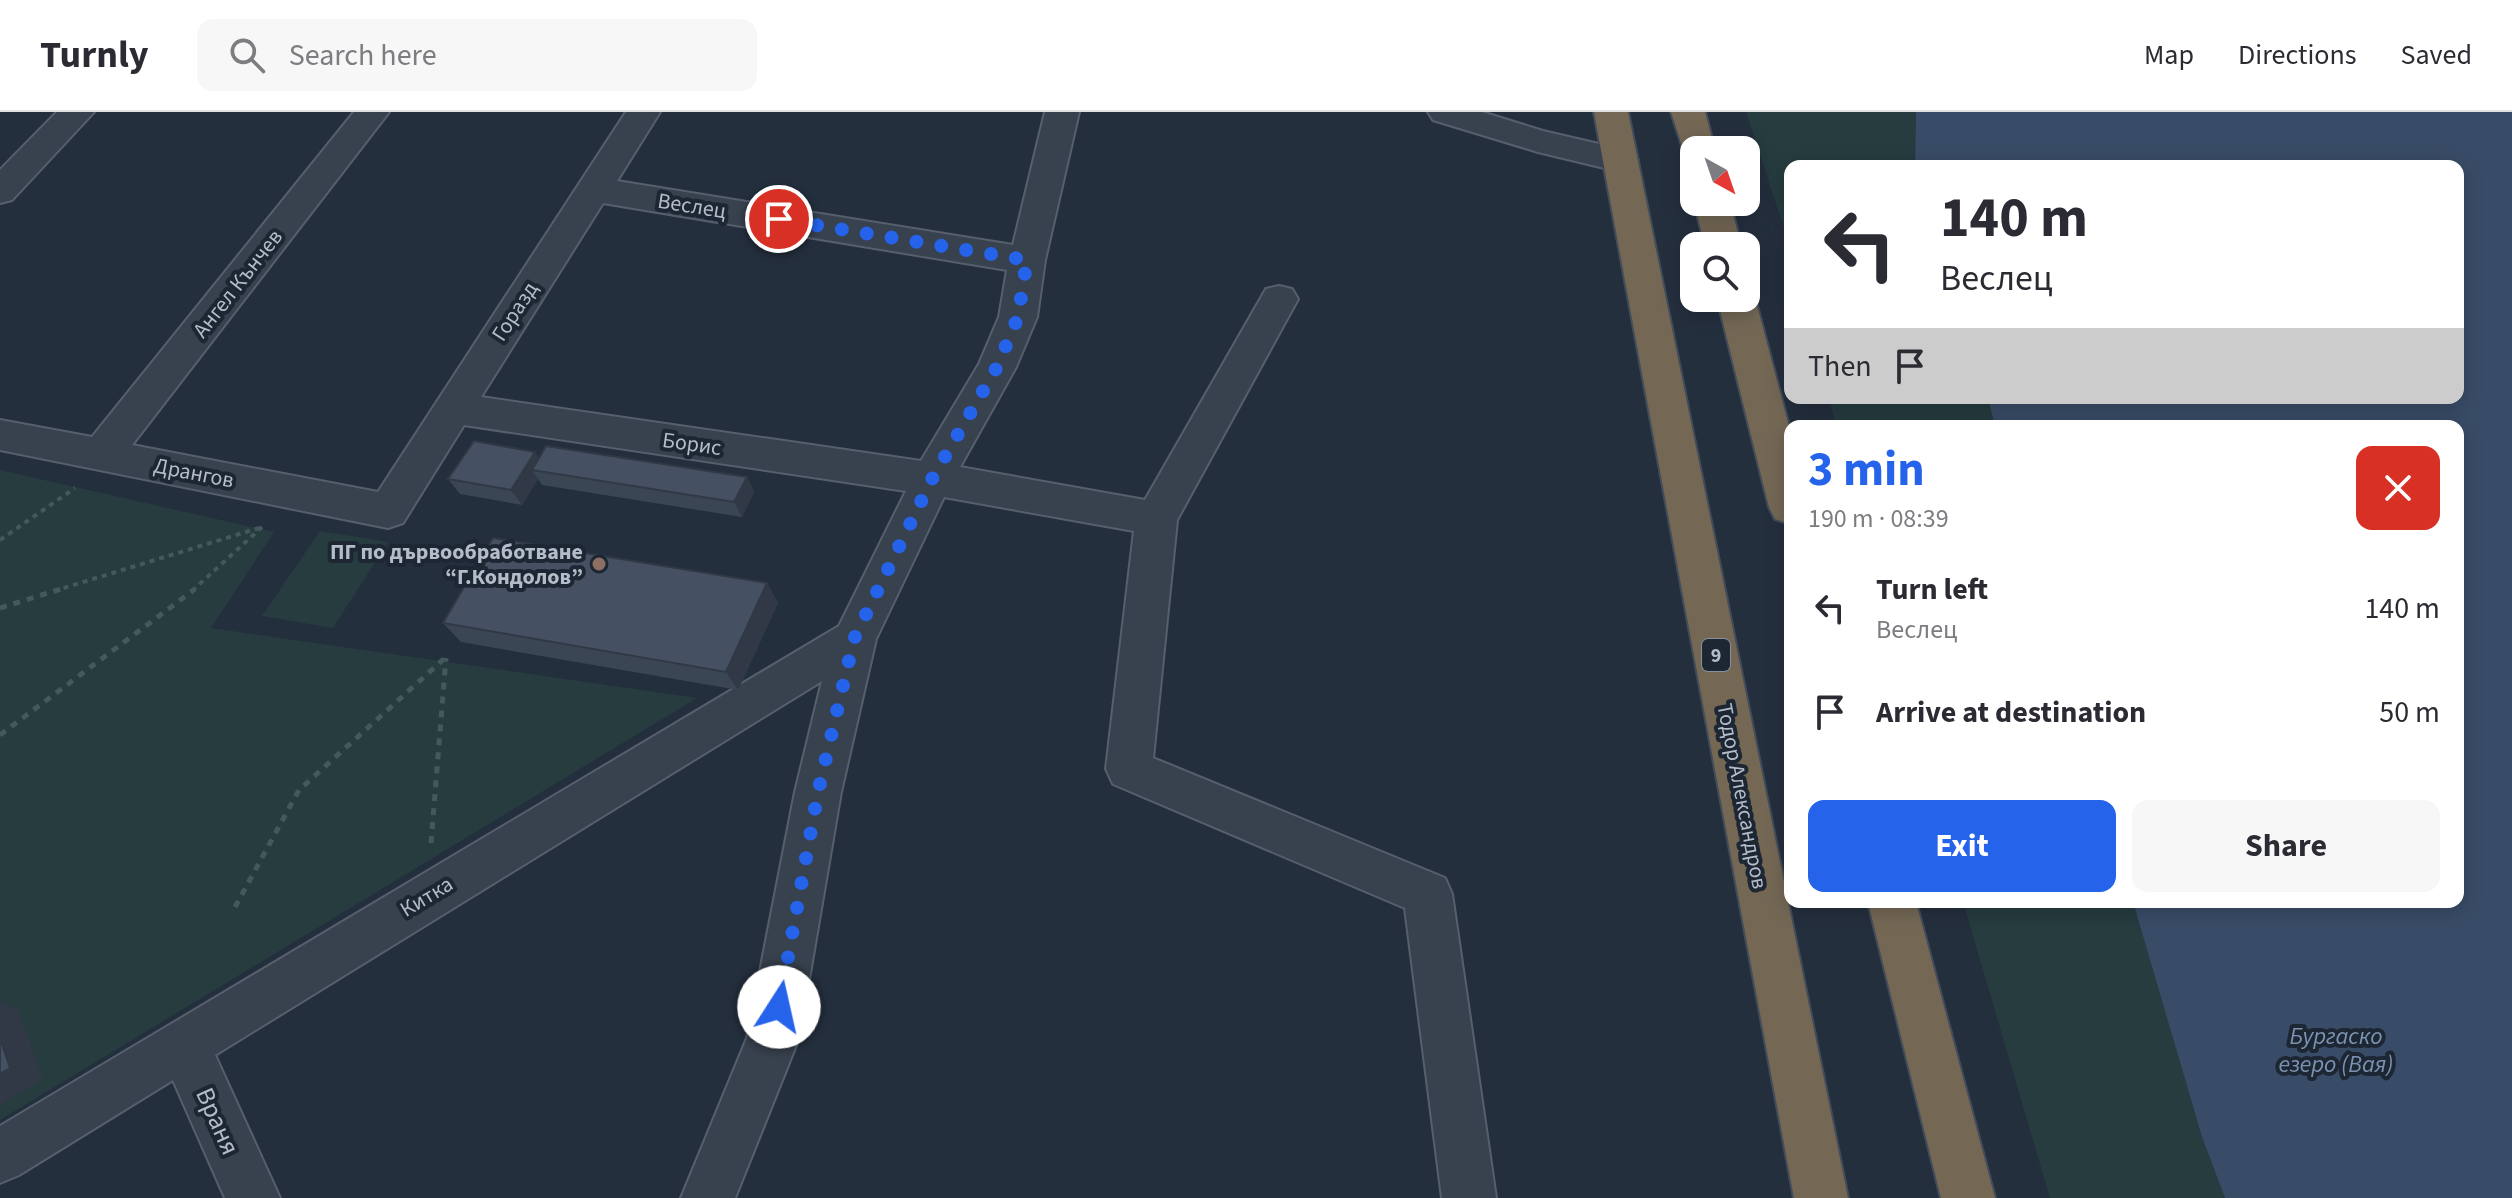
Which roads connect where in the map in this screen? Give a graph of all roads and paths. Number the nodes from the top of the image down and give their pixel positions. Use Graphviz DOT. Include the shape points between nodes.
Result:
graph roads {
  1 [pos="77,112"];
  2 [pos="372,112"];
  3 [pos="643,112"];
  4 [pos="1062,112"];
  5 [pos="1445,112"];
  6 [pos="1611,112"];
  7 [pos="1688,112"];
  8 [pos="1694,136"];
  9 [pos="1621,160"];
  10 [pos="593,189"];
  11 [pos="0,191"];
  12 [pos="1027,260"];
  13 [pos="1279,299"];
  14 [pos="1740,312"];
  15 [pos="452,408"];
  16 [pos="0,435"];
  17 [pos="110,456"];
  18 [pos="932,479"];
  19 [pos="1784,484"];
  20 [pos="298,493"];
  21 [pos="388,511"];
  22 [pos="1156,519"];
  23 [pos="262,527"];
  24 [pos="0,540"];
  25 [pos="0,608"];
  26 [pos="854,639"];
  27 [pos="0,735"];
  28 [pos="427,896"];
  29 [pos="235,907"];
  30 [pos="1894,908"];
  31 [pos="183,1043"];
  32 [pos="0,1156"];
  33 [pos="253,1198"];
  34 [pos="708,1198"];
  35 [pos="1469,1198"];
  36 [pos="1821,1198"];
  37 [pos="1968,1198"];
  1 -- 11 [label="street"];
  2 -- 17 [label="street, Ангел Кънчев"];
  3 -- 10 [label="street, Горазд"];
  4 -- 12 [label="street"];
  5 -- 9 [label="street"];
  6 -- 9 [label="highway, Тодор Александров / 9"];
  7 -- 8 [label="highway"];
  9 -- 36 [label="highway, Тодор Александров / 9"];
  10 -- 12 [label="street, Веслец"];
  10 -- 15 [label="street, Горазд"];
  12 -- 18 [label="street" via="1018,317 997,367"];
  13 -- 22 [label="street"];
  14 -- 19 [label="highway"];
  15 -- 18 [label="street, Борис"];
  15 -- 21 [label="street, Горазд"];
  16 -- 17 [label="street, Дрангов"];
  17 -- 20 [label="street, Дрангов"];
  17 -- 24 [label="path"];
  18 -- 22 [label="street, Борис"];
  18 -- 26 [label="street"];
  20 -- 21 [label="street, Дрангов"];
  20 -- 23 [label="path"];
  22 -- 35 [label="street" via="1129,769 1428,894"];
  23 -- 25 [label="path"];
  23 -- 27 [label="path" via="203,583"];
  26 -- 28 [label="street, Китка"];
  26 -- 34 [label="street" via="818,792 773,1038"];
  28 -- 29 [label="path" via="446,657 299,790"];
  28 -- 31 [label="street, Китка"];
  30 -- 37 [label="highway"];
  31 -- 32 [label="street, Китка"];
  31 -- 33 [label="street, Враня"];
}
